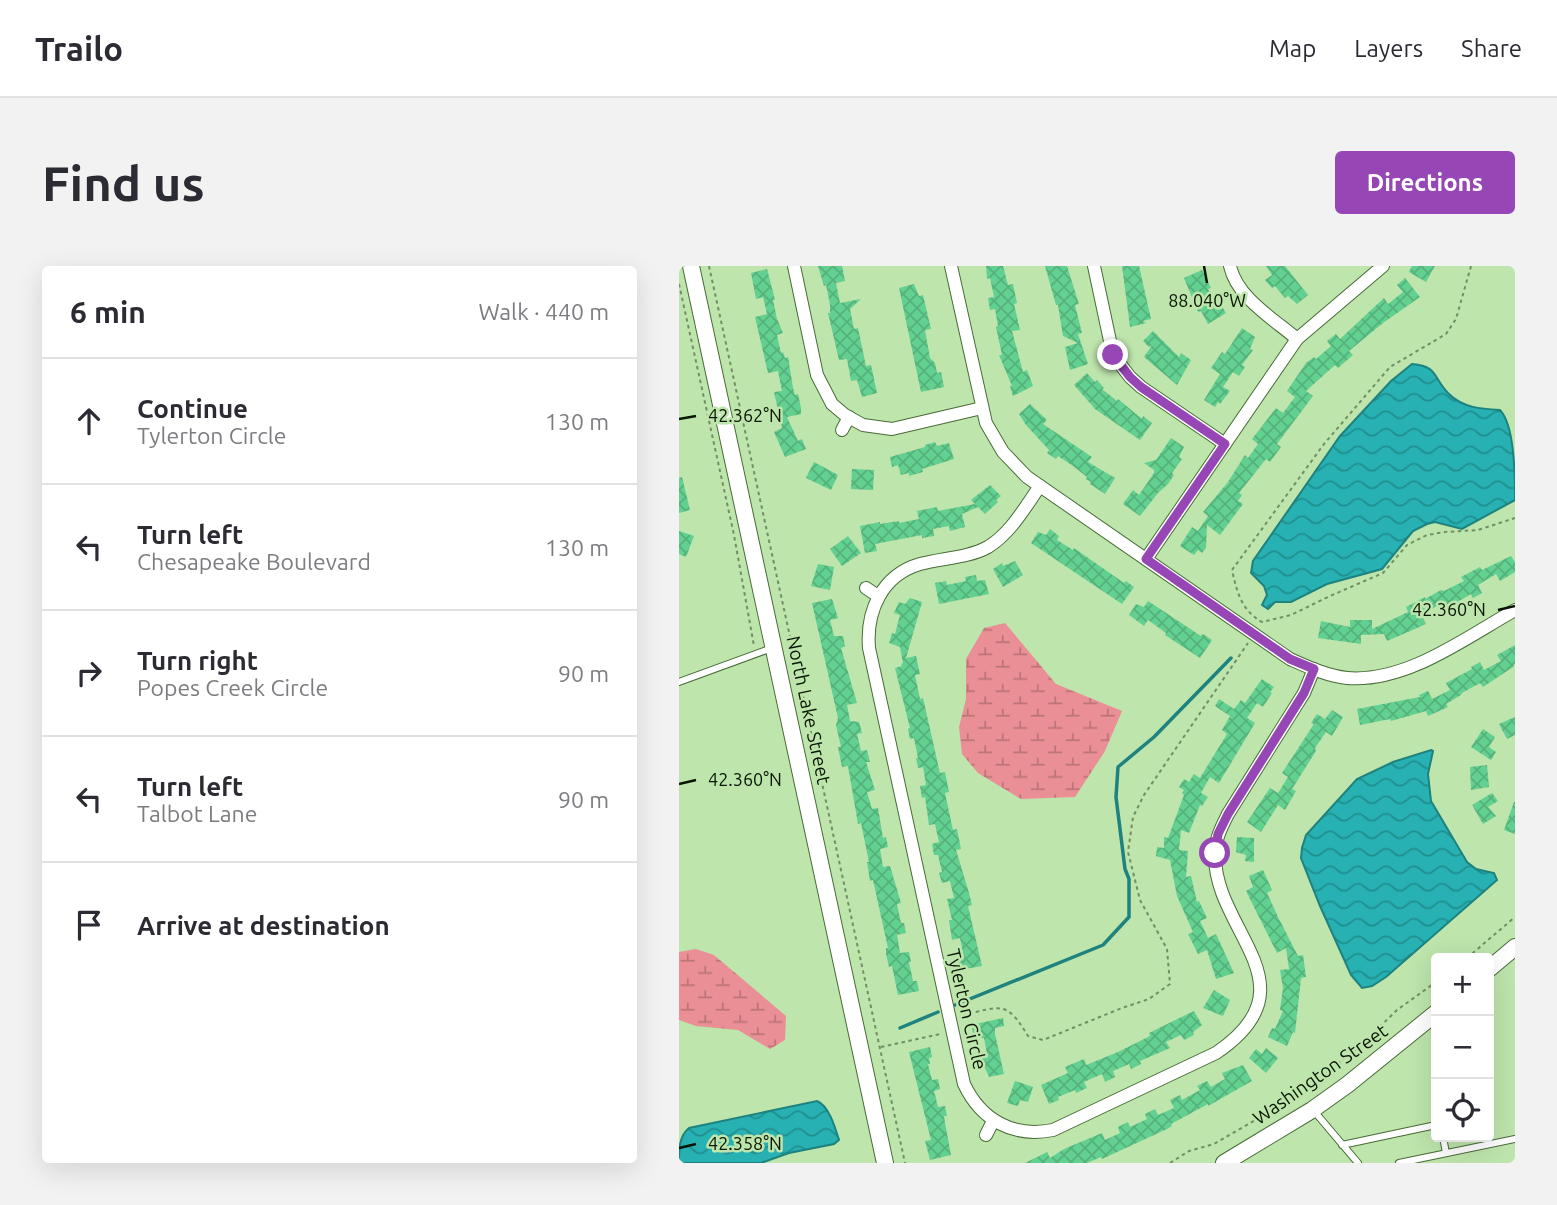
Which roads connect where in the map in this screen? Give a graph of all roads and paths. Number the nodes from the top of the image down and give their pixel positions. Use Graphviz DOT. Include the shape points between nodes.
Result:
graph roads {
  1 [pos="691,266"];
  2 [pos="709,266"];
  3 [pos="794,266"];
  4 [pos="951,266"];
  5 [pos="1094,266"];
  6 [pos="1230,266"];
  7 [pos="1383,266"];
  8 [pos="1471,266"];
  9 [pos="679,284"];
  10 [pos="1297,339"];
  11 [pos="982,408"];
  12 [pos="849,417"];
  13 [pos="842,430"];
  14 [pos="1225,444"];
  15 [pos="1040,486"];
  16 [pos="1515,518"];
  17 [pos="1146,559"];
  18 [pos="866,588"];
  19 [pos="879,596"];
  20 [pos="1515,610"];
  21 [pos="1262,622"];
  22 [pos="1254,634"];
  23 [pos="755,653"];
  24 [pos="775,654"];
  25 [pos="794,656"];
  26 [pos="1314,669"];
  27 [pos="679,682"];
  28 [pos="1515,918"];
  29 [pos="1515,947"];
  30 [pos="1473,953"];
  31 [pos="1494,965"];
  32 [pos="1431,986"];
  33 [pos="1432,1016"];
  34 [pos="949,1018"];
  35 [pos="952,1031"];
  36 [pos="880,1048"];
  37 [pos="1312,1110"];
  38 [pos="993,1121"];
  39 [pos="1431,1126"];
  40 [pos="986,1135"];
  41 [pos="1515,1139"];
  42 [pos="1444,1142"];
  43 [pos="1342,1145"];
  44 [pos="1446,1153"];
  45 [pos="885,1163"];
  46 [pos="905,1163"];
  47 [pos="1170,1163"];
  48 [pos="1224,1163"];
  49 [pos="1357,1163"];
  50 [pos="1399,1163"];
  1 -- 24 [label="street, North Lake Street"];
  2 -- 25 [label="path"];
  3 -- 12 [label="street" via="817,375 832,404"];
  4 -- 11 [label="street"];
  5 -- 14 [label="street" via="1113,355 1141,387"];
  6 -- 10 [label="street" via="1246,295"];
  7 -- 10 [label="street"];
  8 -- 21 [label="path" via="1456,319 1446,334 1390,367 1324,444 1232,570 1236,592 1248,614"];
  9 -- 23 [label="path"];
  10 -- 14 [label="street"];
  11 -- 12 [label="street" via="893,429 863,425"];
  11 -- 15 [label="street" via="1003,452"];
  12 -- 13 [label="street"];
  14 -- 17 [label="street"];
  15 -- 17 [label="street"];
  15 -- 19 [label="street, Tylerton Circle" via="999,540 984,549 909,568"];
  16 -- 21 [label="path" via="1478,530 1427,535 1407,545 1383,573 1291,615"];
  17 -- 22 [label="street"];
  18 -- 19 [label="street"];
  19 -- 34 [label="street, Tylerton Circle" via="867,630 869,648"];
  20 -- 26 [label="street" via="1410,668 1368,678"];
  21 -- 22 [label="path"];
  22 -- 26 [label="street"];
  22 -- 34 [label="path" via="1133,817 1128,852 1140,900 1167,949 1170,984 1149,999 1043,1041 1028,1036 1015,1014 1001,1008"];
  23 -- 24 [label="lane"];
  23 -- 27 [label="lane"];
  24 -- 25 [label="path"];
  24 -- 45 [label="street, North Lake Street"];
  25 -- 36 [label="path"];
  26 -- 38 [label="street, Tylerton Circle" via="1218,834 1215,853 1220,887 1258,975 1257,1006 1246,1027 1216,1053 1053,1130 1024,1133"];
  28 -- 30 [label="path"];
  29 -- 31 [label="street"];
  32 -- 47 [label="path" via="1285,1103 1214,1144"];
  33 -- 37 [label="street, Washington Street"];
  34 -- 35 [label="street, Tylerton Circle"];
  35 -- 36 [label="path"];
  35 -- 38 [label="street, Tylerton Circle" via="967,1091"];
  36 -- 46 [label="path"];
  37 -- 43 [label="lane"];
  37 -- 48 [label="street, Washington Street"];
  38 -- 40 [label="street"];
  39 -- 43 [label="lane"];
  41 -- 44 [label="lane"];
  42 -- 44 [label="lane"];
  43 -- 49 [label="lane"];
  44 -- 50 [label="lane"];
}
